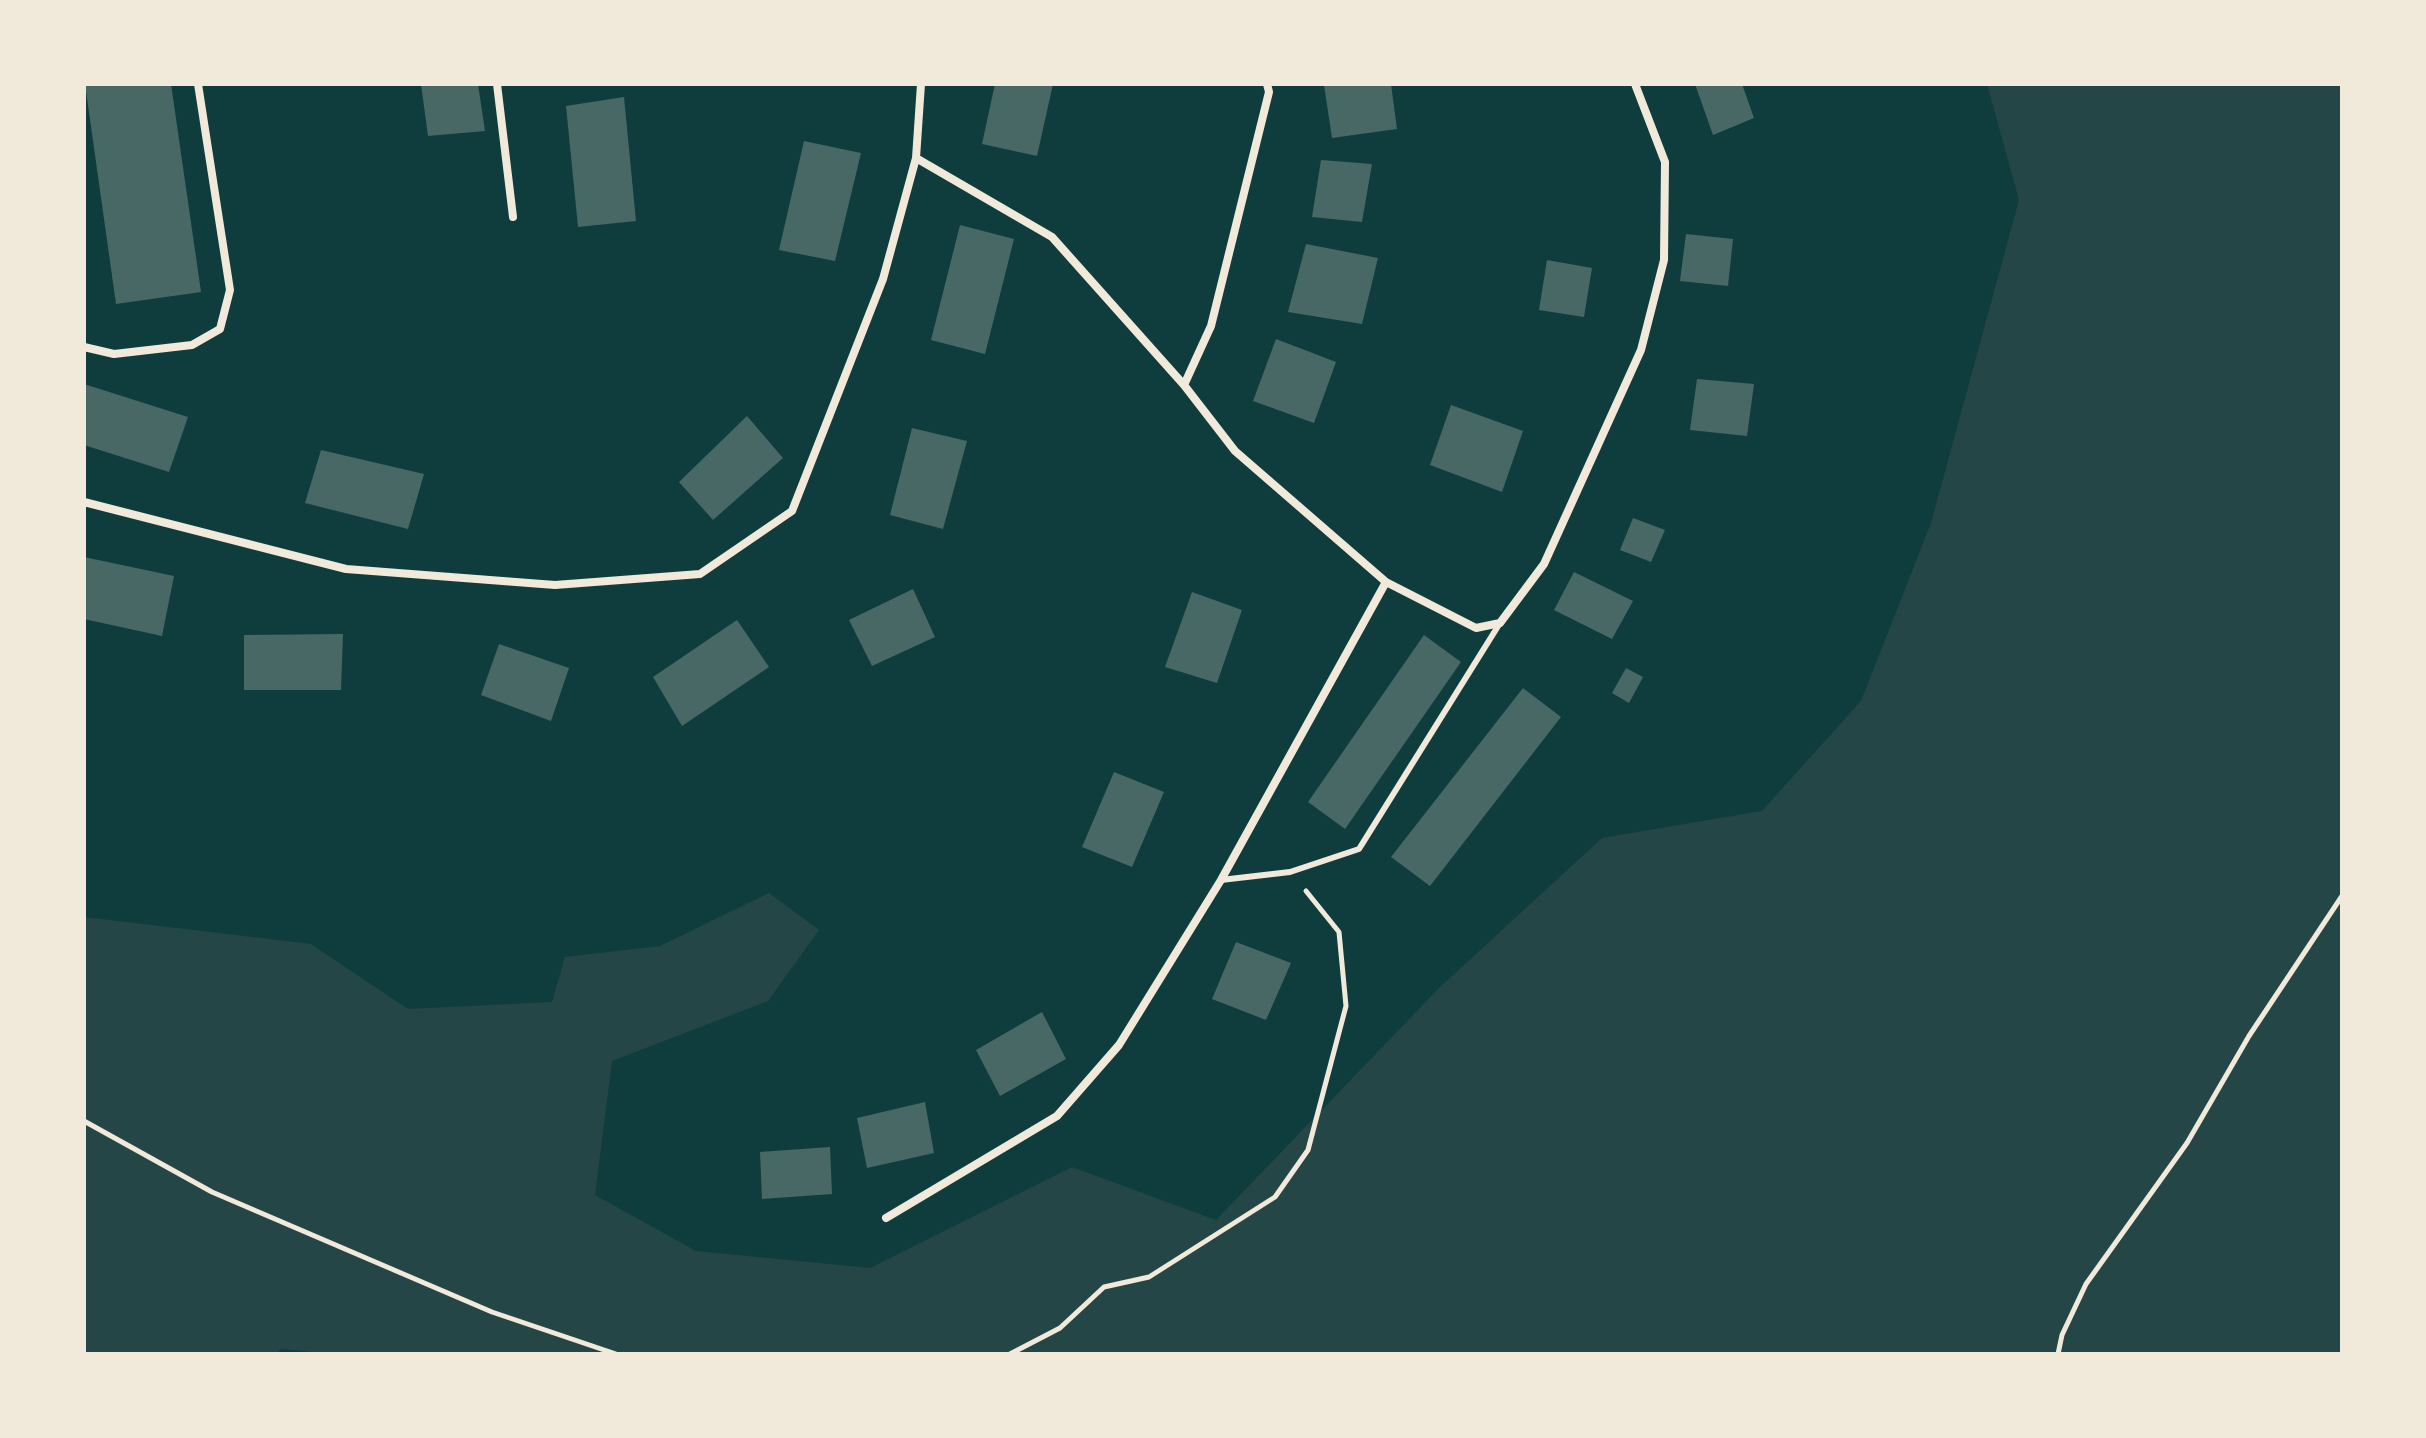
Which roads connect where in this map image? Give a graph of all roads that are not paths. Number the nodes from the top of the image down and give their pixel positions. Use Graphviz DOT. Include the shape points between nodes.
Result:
graph roads {
  1 [pos="198,84"];
  2 [pos="497,84"];
  3 [pos="921,84"];
  4 [pos="1267,84"];
  5 [pos="1635,84"];
  6 [pos="916,158"];
  7 [pos="513,217"];
  8 [pos="84,347"];
  9 [pos="1184,385"];
  10 [pos="84,502"];
  11 [pos="1386,582"];
  12 [pos="1500,623"];
  13 [pos="1221,880"];
  14 [pos="886,1218"];
  1 -- 8 [label="street" via="230,290 220,329 192,345 114,354"];
  2 -- 7 [label="street"];
  3 -- 6 [label="street"];
  4 -- 9 [label="street" via="1211,326"];
  5 -- 12 [label="street" via="1665,162 1664,260 1645,335 1588,471 1544,564"];
  6 -- 9 [label="street" via="1052,237"];
  6 -- 10 [label="street" via="883,279 792,511 700,574 555,585 346,569"];
  9 -- 11 [label="street" via="1235,451"];
  11 -- 12 [label="street" via="1476,628"];
  11 -- 13 [label="street"];
  12 -- 13 [label="lane" via="1359,849 1290,872"];
  13 -- 14 [label="street" via="1119,1045 1057,1116"];
}
